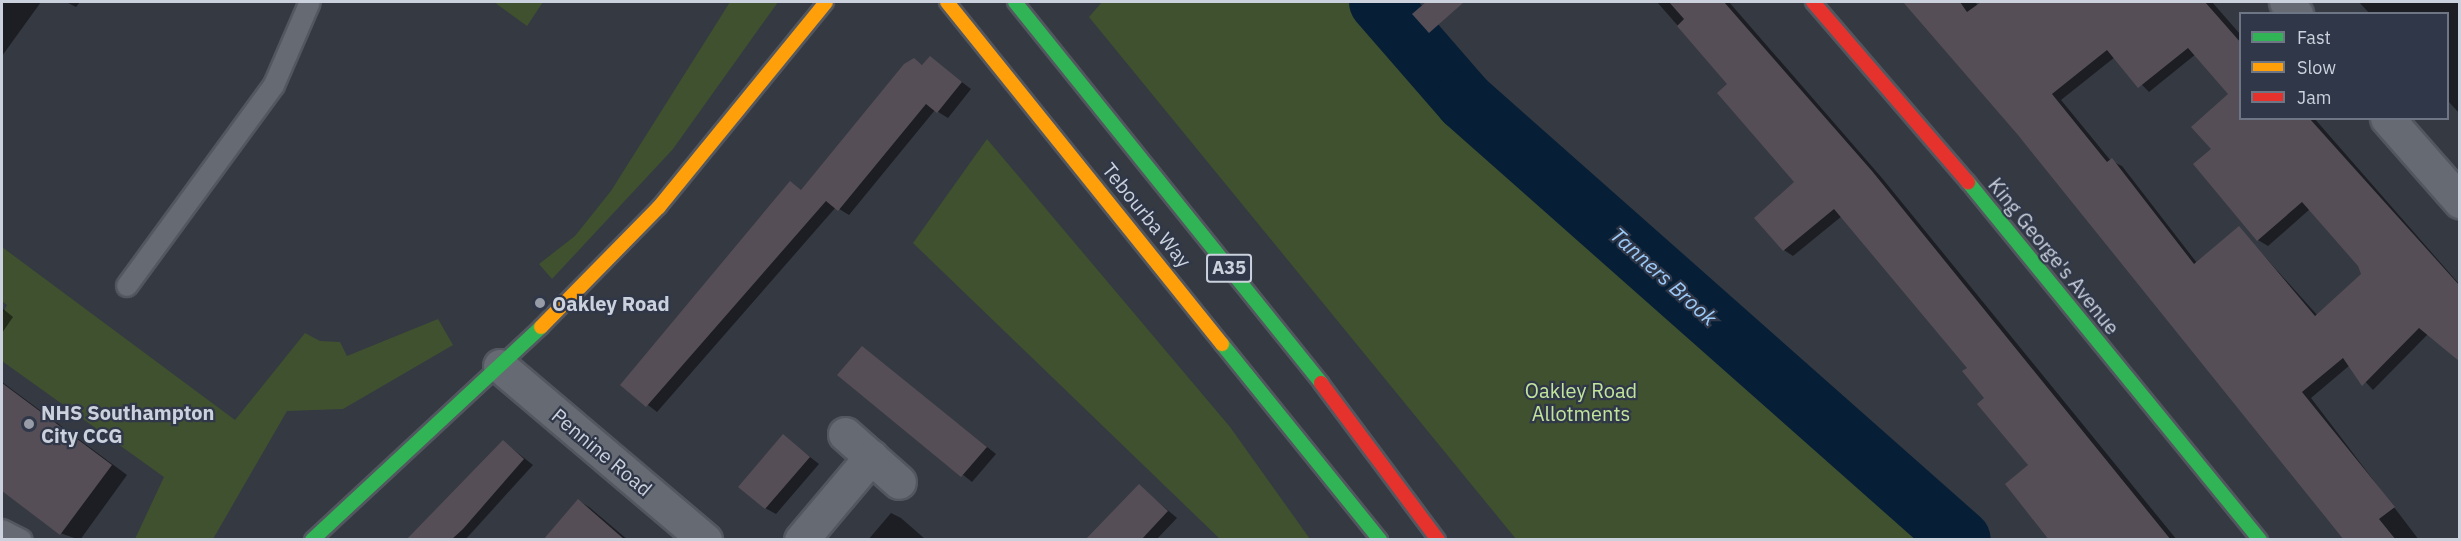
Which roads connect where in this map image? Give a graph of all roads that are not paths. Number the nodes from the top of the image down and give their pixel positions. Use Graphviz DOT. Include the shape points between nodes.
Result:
graph roads {
  1 [pos="310,2"];
  2 [pos="826,2"];
  3 [pos="947,2"];
  4 [pos="1015,2"];
  5 [pos="1813,2"];
  6 [pos="2389,120"];
  7 [pos="2460,201"];
  8 [pos="127,286"];
  9 [pos="500,366"];
  10 [pos="845,434"];
  11 [pos="872,457"];
  12 [pos="899,482"];
  13 [pos="2,530"];
  14 [pos="22,540"];
  15 [pos="312,540"];
  16 [pos="705,540"];
  17 [pos="801,540"];
  18 [pos="1380,540"];
  19 [pos="1438,540"];
  20 [pos="2260,540"];
  1 -- 8 [label="lane" via="274,85"];
  2 -- 9 [label="street" via="659,207"];
  3 -- 18 [label="street, Tebourba Way / A35"];
  4 -- 19 [label="street, Tebourba Way / A35" via="1341,408"];
  5 -- 20 [label="street, King George's Avenue" via="1973,187"];
  6 -- 7 [label="street"];
  9 -- 15 [label="street"];
  9 -- 16 [label="street, Pennine Road"];
  10 -- 11 [label="street"];
  11 -- 12 [label="street"];
  11 -- 17 [label="street"];
  13 -- 14 [label="lane"];
}
